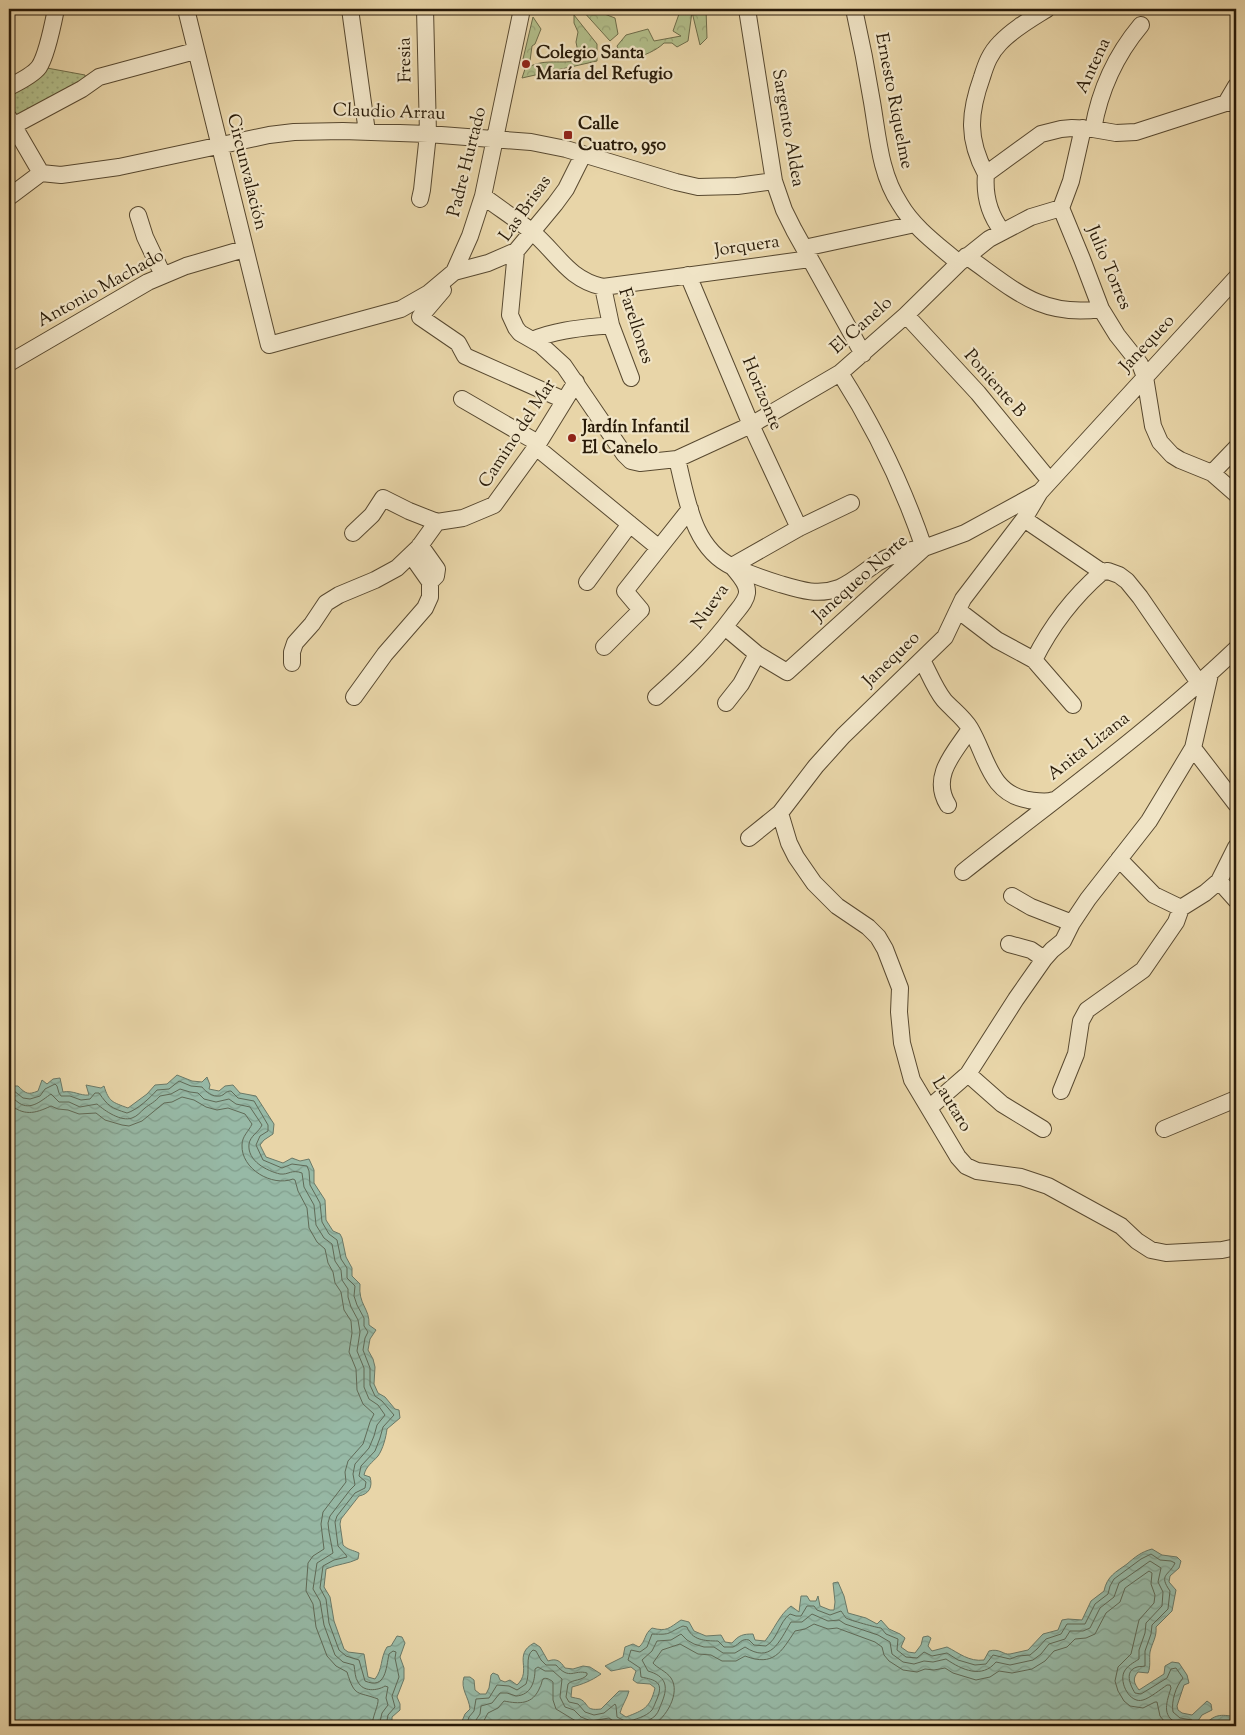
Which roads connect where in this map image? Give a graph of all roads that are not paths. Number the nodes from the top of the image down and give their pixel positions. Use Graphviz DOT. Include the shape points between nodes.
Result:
graph roads {
  1 [pos="56,9"];
  2 [pos="186,9"];
  3 [pos="350,9"];
  4 [pos="425,9"];
  5 [pos="522,9"];
  6 [pos="746,9"];
  7 [pos="854,9"];
  8 [pos="1047,9"];
  9 [pos="1141,25"];
  10 [pos="195,51"];
  11 [pos="1236,86"];
  12 [pos="9,87"];
  13 [pos="1231,103"];
  14 [pos="11,122"];
  15 [pos="1088,129"];
  16 [pos="367,132"];
  17 [pos="428,134"];
  18 [pos="496,138"];
  19 [pos="218,145"];
  20 [pos="583,155"];
  21 [pos="41,173"];
  22 [pos="986,174"];
  23 [pos="774,181"];
  24 [pos="483,196"];
  25 [pos="9,197"];
  26 [pos="420,199"];
  27 [pos="1061,208"];
  28 [pos="138,215"];
  29 [pos="915,224"];
  30 [pos="1002,231"];
  31 [pos="532,232"];
  32 [pos="244,249"];
  33 [pos="516,251"];
  34 [pos="807,253"];
  35 [pos="962,260"];
  36 [pos="163,275"];
  37 [pos="688,275"];
  38 [pos="449,276"];
  39 [pos="603,287"];
  40 [pos="1233,290"];
  41 [pos="1100,309"];
  42 [pos="906,315"];
  43 [pos="611,325"];
  44 [pos="532,340"];
  45 [pos="269,345"];
  46 [pos="863,354"];
  47 [pos="9,363"];
  48 [pos="840,373"];
  49 [pos="1145,377"];
  50 [pos="631,378"];
  51 [pos="576,382"];
  52 [pos="462,398"];
  53 [pos="564,400"];
  54 [pos="751,424"];
  55 [pos="537,445"];
  56 [pos="1236,448"];
  57 [pos="677,459"];
  58 [pos="1212,473"];
  59 [pos="1045,487"];
  60 [pos="1236,494"];
  61 [pos="851,503"];
  62 [pos="690,510"];
  63 [pos="1024,519"];
  64 [pos="437,522"];
  65 [pos="630,524"];
  66 [pos="799,528"];
  67 [pos="353,533"];
  68 [pos="659,548"];
  69 [pos="924,548"];
  70 [pos="416,550"];
  71 [pos="732,566"];
  72 [pos="1102,572"];
  73 [pos="586,582"];
  74 [pos="959,611"];
  75 [pos="725,627"];
  76 [pos="604,647"];
  77 [pos="1236,649"];
  78 [pos="757,654"];
  79 [pos="922,660"];
  80 [pos="1034,660"];
  81 [pos="292,664"];
  82 [pos="1204,678"];
  83 [pos="354,697"];
  84 [pos="656,697"];
  85 [pos="726,703"];
  86 [pos="1072,705"];
  87 [pos="970,729"];
  88 [pos="1193,748"];
  89 [pos="1054,800"];
  90 [pos="948,804"];
  91 [pos="1236,804"];
  92 [pos="780,813"];
  93 [pos="749,838"];
  94 [pos="1236,847"];
  95 [pos="1119,859"];
  96 [pos="963,872"];
  97 [pos="1219,881"];
  98 [pos="1012,896"];
  99 [pos="1236,900"];
  100 [pos="1181,908"];
  101 [pos="1072,923"];
  102 [pos="1009,944"];
  103 [pos="1044,959"];
  104 [pos="968,1074"];
  105 [pos="1061,1091"];
  106 [pos="1236,1099"];
  107 [pos="929,1108"];
  108 [pos="1164,1128"];
  109 [pos="1044,1129"];
  110 [pos="1236,1247"];
  1 -- 12 [label="street" via="39,67"];
  2 -- 10 [label="street, Circunvalación"];
  3 -- 16 [label="street"];
  4 -- 17 [label="street, Fresia"];
  5 -- 18 [label="street, Padre Hurtado"];
  6 -- 23 [label="street, Sargento Aldea"];
  7 -- 29 [label="street, Ernesto Riquelme" via="884,168 894,194"];
  8 -- 22 [label="street" via="1005,38 988,59 975,97 971,122 974,145"];
  9 -- 15 [label="street, Antena" via="1109,74"];
  10 -- 14 [label="street" via="99,76 82,89"];
  10 -- 19 [label="street, Circunvalación"];
  11 -- 13 [label="street"];
  13 -- 15 [label="street" via="1136,132"];
  14 -- 21 [label="street"];
  15 -- 22 [label="street" via="1061,128 1041,134"];
  15 -- 27 [label="street"];
  16 -- 17 [label="street, Claudio Arrau"];
  16 -- 19 [label="street, Claudio Arrau" via="294,132"];
  17 -- 18 [label="street, Claudio Arrau"];
  17 -- 26 [label="street, Fresia"];
  18 -- 20 [label="street, Claudio Arrau" via="531,142"];
  18 -- 24 [label="street, Padre Hurtado"];
  19 -- 21 [label="street, Claudio Arrau" via="119,167 61,175"];
  19 -- 32 [label="street, Circunvalación"];
  20 -- 23 [label="street, Claudio Arrau" via="698,187"];
  20 -- 31 [label="street, Las Brisas" via="566,189"];
  21 -- 25 [label="street"];
  22 -- 30 [label="street" via="988,207"];
  23 -- 34 [label="street, Sargento Aldea" via="784,210"];
  24 -- 31 [label="street, Farellones"];
  24 -- 38 [label="street, Padre Hurtado" via="470,236"];
  27 -- 30 [label="street, El Canelo" via="1030,217"];
  27 -- 41 [label="street, Julio Torres"];
  28 -- 36 [label="street"];
  29 -- 34 [label="street, Jorquera"];
  29 -- 35 [label="street, Ernesto Riquelme"];
  30 -- 35 [label="street, El Canelo"];
  31 -- 33 [label="street, Las Brisas"];
  31 -- 39 [label="street, Farellones" via="574,275"];
  32 -- 36 [label="street, Antonio Machado"];
  32 -- 45 [label="street, Circunvalación"];
  33 -- 38 [label="street"];
  33 -- 44 [label="street, Las Brisas" via="510,315 516,328"];
  34 -- 37 [label="street, Jorquera"];
  34 -- 46 [label="street, Sargento Aldea"];
  35 -- 41 [label="street, Ernesto Riquelme" via="1036,303 1068,310"];
  35 -- 42 [label="street, El Canelo"];
  36 -- 47 [label="street, Antonio Machado"];
  37 -- 39 [label="street, Jorquera"];
  37 -- 54 [label="street, Horizonte"];
  38 -- 45 [label="street, Padre Hurtado" via="429,293 401,309"];
  38 -- 53 [label="street" via="444,288 420,317 458,344 465,356"];
  39 -- 43 [label="street, Farellones"];
  40 -- 49 [label="street, Janequeo"];
  41 -- 49 [label="street, Julio Torres" via="1140,364"];
  42 -- 46 [label="street, El Canelo"];
  42 -- 59 [label="street, Poniente B" via="978,393"];
  43 -- 44 [label="street" via="567,330"];
  43 -- 50 [label="street, Farellones"];
  44 -- 51 [label="street, Las Brisas" via="557,358"];
  46 -- 48 [label="street, El Canelo"];
  48 -- 54 [label="street, El Canelo"];
  48 -- 69 [label="street" via="888,459"];
  49 -- 58 [label="street, Julio Torres" via="1153,426 1160,442 1180,460"];
  49 -- 59 [label="street, Janequeo"];
  51 -- 53 [label="street, Camino del Mar"];
  51 -- 57 [label="street, Las Brisas" via="627,458 640,463"];
  52 -- 55 [label="street"];
  53 -- 55 [label="street, Camino del Mar"];
  54 -- 57 [label="street, El Canelo"];
  54 -- 66 [label="street, Horizonte"];
  55 -- 64 [label="street, Camino del Mar" via="494,505 463,518"];
  55 -- 65 [label="street"];
  56 -- 58 [label="street"];
  57 -- 62 [label="street"];
  58 -- 60 [label="street, Julio Torres"];
  59 -- 63 [label="street, Janequeo"];
  59 -- 69 [label="street, Janequeo Norte" via="965,532"];
  61 -- 66 [label="street, Nueva"];
  62 -- 68 [label="street"];
  62 -- 71 [label="street" via="706,545"];
  63 -- 72 [label="street"];
  63 -- 74 [label="street, Janequeo" via="963,599"];
  64 -- 67 [label="street" via="383,498 372,515"];
  64 -- 70 [label="street"];
  65 -- 68 [label="street"];
  65 -- 73 [label="street"];
  66 -- 71 [label="street, Nueva"];
  68 -- 76 [label="street" via="625,591 641,610"];
  69 -- 71 [label="street" via="885,558 848,584 823,592 802,591"];
  69 -- 78 [label="street, Janequeo Norte" via="787,672"];
  70 -- 81 [label="street" via="389,572 326,603 295,643"];
  70 -- 83 [label="street" via="437,569 430,582 430,597"];
  71 -- 75 [label="street, Nueva" via="746,585 747,594"];
  72 -- 80 [label="street" via="1065,609"];
  72 -- 82 [label="street" via="1108,571 1127,581"];
  74 -- 79 [label="street, Janequeo" via="945,637"];
  74 -- 80 [label="street" via="998,640"];
  75 -- 78 [label="street, Janequeo Norte"];
  75 -- 84 [label="street, Nueva" via="692,665"];
  77 -- 82 [label="street, Anita Lizana"];
  78 -- 85 [label="street" via="741,684"];
  79 -- 87 [label="street" via="941,696"];
  79 -- 92 [label="street, Janequeo" via="830,751"];
  80 -- 86 [label="street"];
  82 -- 88 [label="street"];
  82 -- 89 [label="street, Anita Lizana" via="1122,748"];
  87 -- 89 [label="street" via="995,780 1008,792 1035,801"];
  87 -- 90 [label="street" via="942,775 941,788"];
  88 -- 91 [label="street"];
  88 -- 95 [label="street" via="1149,821"];
  89 -- 96 [label="street, Anita Lizana"];
  92 -- 93 [label="street, Janequeo"];
  92 -- 107 [label="street, Lautaro" via="789,843 814,883 837,906 868,927 885,949 900,988 902,1043 912,1080"];
  94 -- 97 [label="street"];
  95 -- 100 [label="street" via="1154,894"];
  95 -- 101 [label="street"];
  97 -- 99 [label="street"];
  97 -- 100 [label="street"];
  98 -- 101 [label="street"];
  100 -- 105 [label="street" via="1176,922 1143,970 1092,1005 1083,1016 1076,1054"];
  101 -- 103 [label="street" via="1063,941"];
  102 -- 103 [label="street" via="1031,950"];
  103 -- 104 [label="street"];
  104 -- 107 [label="street"];
  104 -- 109 [label="street" via="1002,1104"];
  106 -- 108 [label="street"];
  107 -- 110 [label="street, Lautaro" via="962,1162 972,1170 1021,1176 1048,1186 1121,1226 1144,1246 1158,1252"];
}
